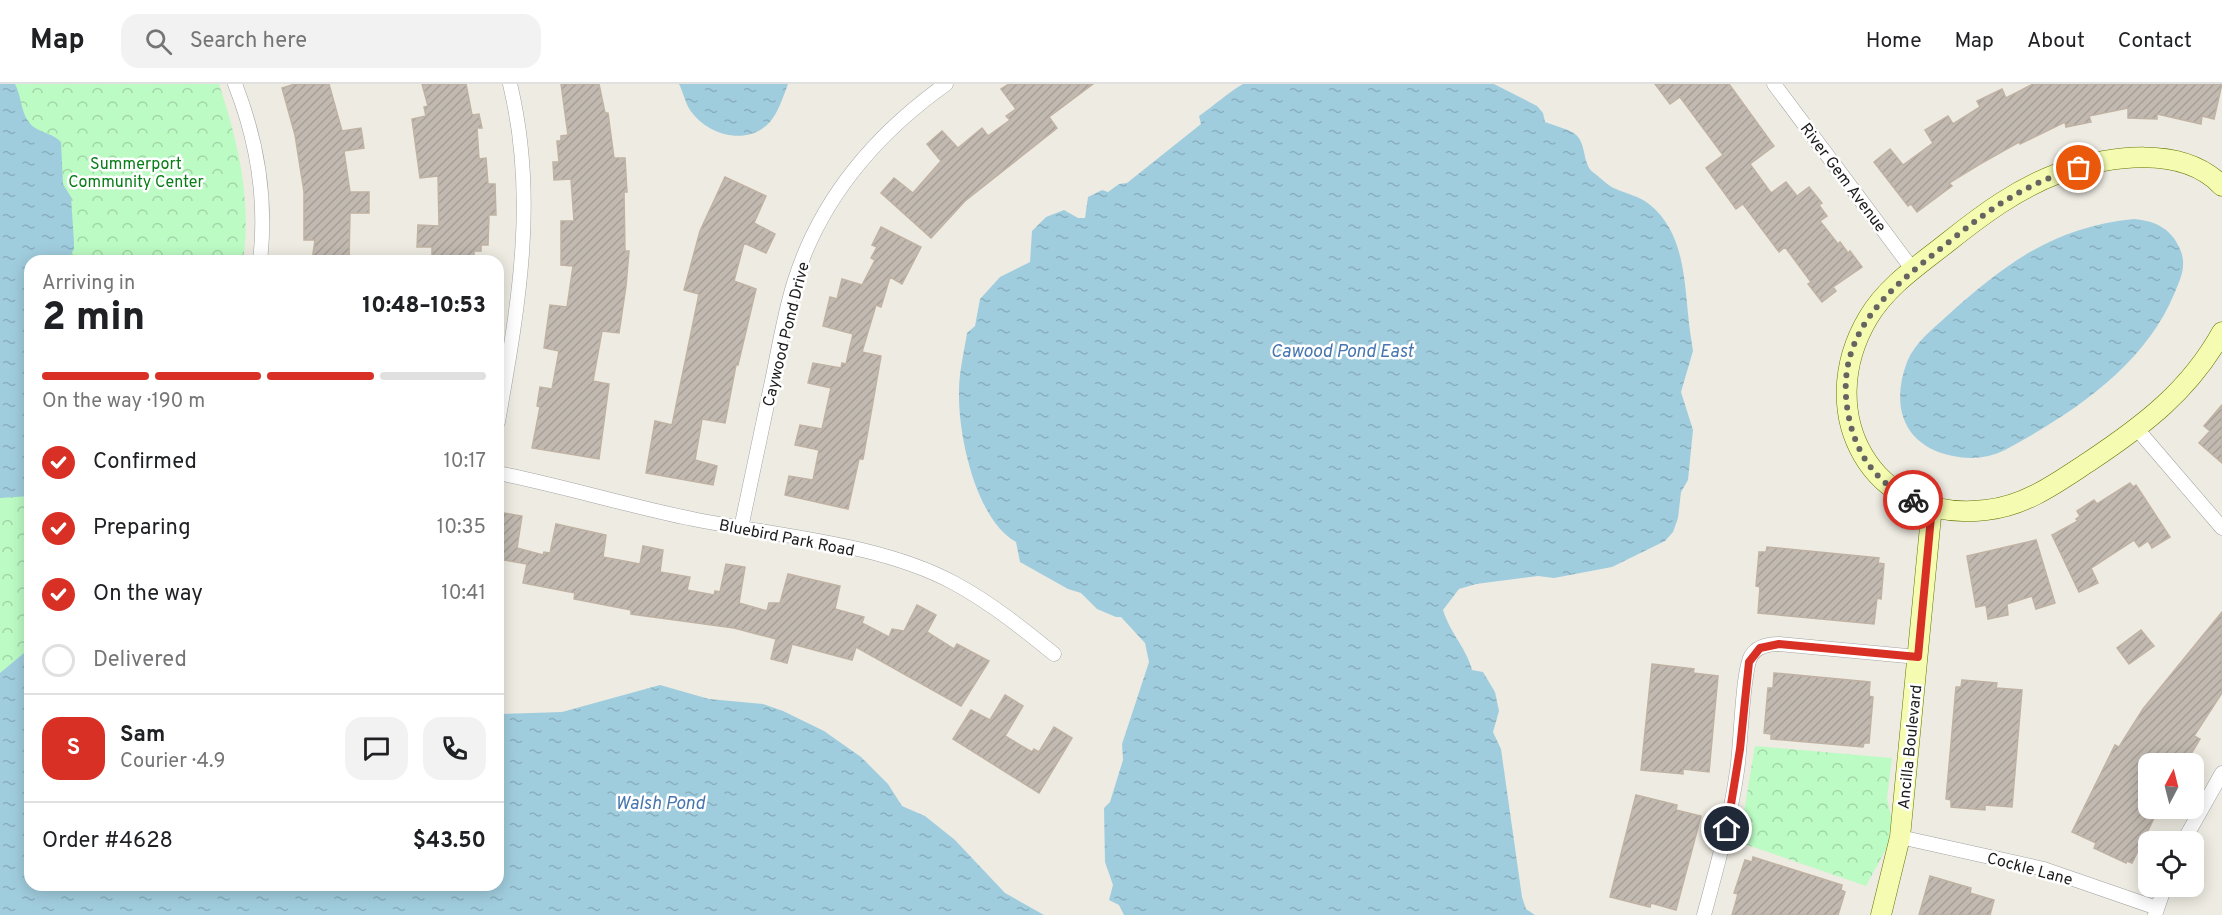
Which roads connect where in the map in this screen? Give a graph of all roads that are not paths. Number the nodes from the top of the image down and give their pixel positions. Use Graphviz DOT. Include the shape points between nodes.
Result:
graph roads {
  1 [pos="235,84"];
  2 [pos="510,84"];
  3 [pos="946,84"];
  4 [pos="1774,84"];
  5 [pos="2218,177"];
  6 [pos="260,255"];
  7 [pos="1913,270"];
  8 [pos="2222,332"];
  9 [pos="504,389"];
  10 [pos="2138,429"];
  11 [pos="504,474"];
  12 [pos="1932,506"];
  13 [pos="741,528"];
  14 [pos="2222,528"];
  15 [pos="1054,654"];
  16 [pos="1918,657"];
  17 [pos="2222,773"];
  18 [pos="2189,831"];
  19 [pos="1900,837"];
  20 [pos="2156,911"];
  21 [pos="1704,915"];
  22 [pos="1881,915"];
  1 -- 6 [label="street" via="249,123 260,180"];
  2 -- 9 [label="street" via="523,165 525,246"];
  3 -- 13 [label="street, Caywood Pond Drive" via="900,119 873,146 839,189 812,237 789,303"];
  4 -- 7 [label="street, River Gem Avenue"];
  5 -- 7 [label="street" via="2182,162 2157,159 2112,161 2063,172 1999,203"];
  7 -- 12 [label="street" via="1884,296 1862,330 1847,375 1846,408 1857,446 1870,468 1898,492"];
  8 -- 10 [label="street" via="2191,380"];
  10 -- 12 [label="street" via="2050,488 2013,505 1972,511"];
  10 -- 14 [label="street"];
  11 -- 13 [label="street, Bluebird Park Road"];
  12 -- 16 [label="street, Ancilla Boulevard"];
  13 -- 15 [label="street, Bluebird Park Road" via="875,554 933,573 1005,615"];
  16 -- 19 [label="street, Ancilla Boulevard"];
  16 -- 21 [label="street" via="1779,644 1755,651 1747,668 1731,810"];
  17 -- 18 [label="street"];
  19 -- 20 [label="street, Cockle Lane" via="2050,871"];
  19 -- 22 [label="street, Ancilla Boulevard"];
}
